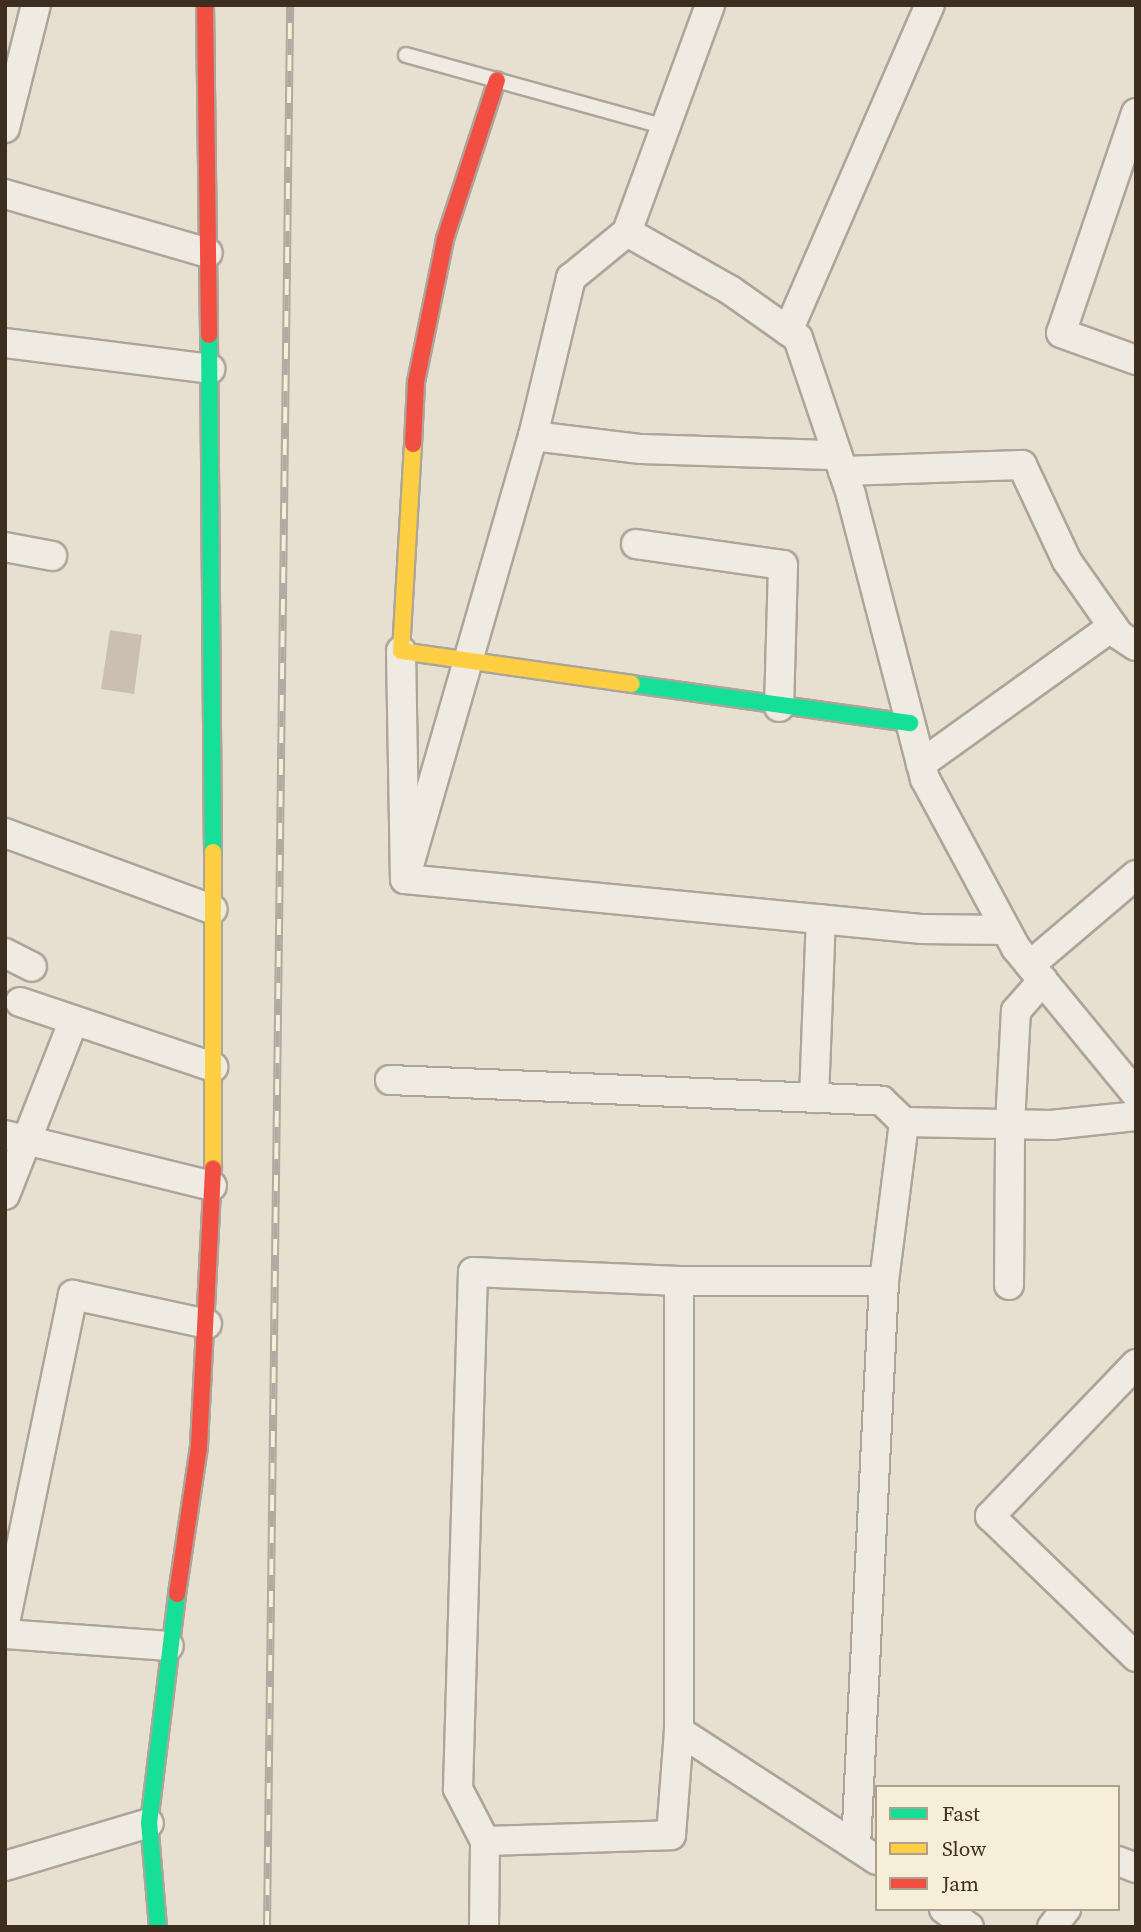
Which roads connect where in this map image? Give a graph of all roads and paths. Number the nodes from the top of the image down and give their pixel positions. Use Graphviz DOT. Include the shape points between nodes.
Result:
graph roads {
  1 [pos="205,5"];
  2 [pos="710,5"];
  3 [pos="930,5"];
  4 [pos="24,20"];
  5 [pos="406,55"];
  6 [pos="497,80"];
  7 [pos="1136,113"];
  8 [pos="666,127"];
  9 [pos="5,128"];
  10 [pos="5,194"];
  11 [pos="627,232"];
  12 [pos="208,253"];
  13 [pos="789,331"];
  14 [pos="5,343"];
  15 [pos="1136,360"];
  16 [pos="210,369"];
  17 [pos="533,436"];
  18 [pos="840,463"];
  19 [pos="636,544"];
  20 [pos="5,547"];
  21 [pos="52,556"];
  22 [pos="1112,626"];
  23 [pos="1136,646"];
  24 [pos="401,651"];
  25 [pos="466,661"];
  26 [pos="779,707"];
  27 [pos="911,723"];
  28 [pos="921,764"];
  29 [pos="5,833"];
  30 [pos="1136,875"];
  31 [pos="405,879"];
  32 [pos="212,909"];
  33 [pos="821,919"];
  34 [pos="1006,930"];
  35 [pos="5,953"];
  36 [pos="33,967"];
  37 [pos="1037,973"];
  38 [pos="20,1002"];
  39 [pos="73,1022"];
  40 [pos="212,1068"];
  41 [pos="390,1080"];
  42 [pos="1136,1094"];
  43 [pos="814,1098"];
  44 [pos="1136,1116"];
  45 [pos="904,1122"];
  46 [pos="1010,1124"];
  47 [pos="16,1139"];
  48 [pos="212,1186"];
  49 [pos="5,1195"];
  50 [pos="679,1281"];
  51 [pos="884,1281"];
  52 [pos="1009,1285"];
  53 [pos="206,1324"];
  54 [pos="1136,1364"];
  55 [pos="5,1623"];
  56 [pos="5,1634"];
  57 [pos="169,1646"];
  58 [pos="1136,1657"];
  59 [pos="679,1731"];
  60 [pos="149,1823"];
  61 [pos="485,1841"];
  62 [pos="867,1853"];
  63 [pos="5,1866"];
  64 [pos="947,1911"];
  65 [pos="1064,1911"];
  66 [pos="159,1927"];
  67 [pos="484,1927"];
  68 [pos="969,1927"];
  69 [pos="1052,1927"];
  1 -- 12 [label="street"];
  2 -- 8 [label="street"];
  3 -- 13 [label="street"];
  4 -- 9 [label="street"];
  5 -- 6 [label="lane"];
  6 -- 8 [label="lane"];
  6 -- 24 [label="street" via="445,239 416,382"];
  7 -- 15 [label="street" via="1061,333"];
  8 -- 11 [label="street"];
  10 -- 12 [label="street"];
  11 -- 13 [label="street" via="730,290"];
  11 -- 17 [label="street" via="570,278"];
  12 -- 16 [label="street"];
  13 -- 18 [label="street" via="798,338"];
  14 -- 16 [label="street"];
  16 -- 32 [label="street"];
  17 -- 18 [label="street"];
  17 -- 25 [label="street"];
  18 -- 22 [label="street" via="1022,465 1067,561"];
  18 -- 27 [label="street"];
  19 -- 26 [label="street" via="783,565"];
  20 -- 21 [label="street"];
  22 -- 23 [label="street"];
  22 -- 28 [label="street"];
  24 -- 25 [label="street"];
  24 -- 31 [label="street"];
  25 -- 26 [label="street"];
  25 -- 31 [label="street"];
  26 -- 27 [label="street"];
  27 -- 28 [label="street"];
  28 -- 34 [label="street"];
  29 -- 32 [label="street"];
  30 -- 37 [label="street"];
  31 -- 33 [label="street"];
  32 -- 40 [label="street"];
  33 -- 34 [label="street" via="921,929"];
  33 -- 43 [label="street"];
  34 -- 37 [label="street"];
  35 -- 36 [label="street"];
  37 -- 42 [label="street"];
  37 -- 46 [label="street" via="1016,1011"];
  38 -- 39 [label="street"];
  39 -- 40 [label="street"];
  39 -- 47 [label="street"];
  40 -- 48 [label="street"];
  41 -- 43 [label="street"];
  43 -- 45 [label="street" via="882,1101"];
  44 -- 46 [label="street" via="1051,1125"];
  45 -- 46 [label="street"];
  45 -- 51 [label="street"];
  46 -- 52 [label="street"];
  47 -- 48 [label="street"];
  47 -- 49 [label="street"];
  48 -- 53 [label="street"];
  50 -- 51 [label="street"];
  50 -- 59 [label="street"];
  50 -- 61 [label="street" via="472,1272 458,1789"];
  51 -- 62 [label="street"];
  53 -- 55 [label="street" via="73,1295"];
  53 -- 57 [label="street" via="199,1446"];
  54 -- 58 [label="street" via="990,1516"];
  56 -- 57 [label="street"];
  57 -- 60 [label="street"];
  59 -- 61 [label="street" via="671,1835"];
  59 -- 62 [label="street"];
  60 -- 63 [label="street"];
  60 -- 66 [label="street"];
  61 -- 67 [label="street"];
  64 -- 68 [label="street"];
  65 -- 69 [label="street"];
}
